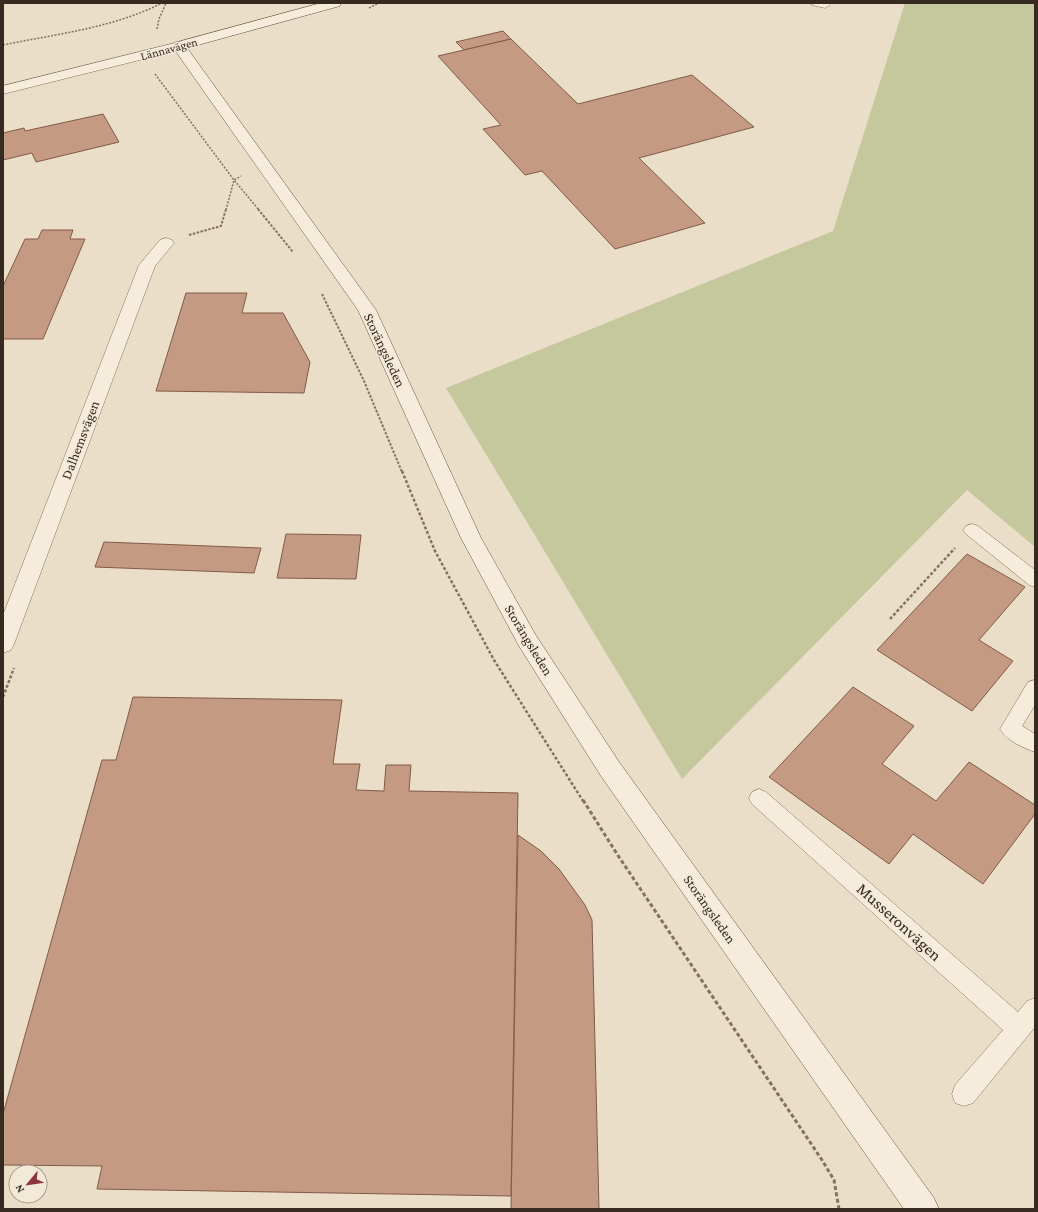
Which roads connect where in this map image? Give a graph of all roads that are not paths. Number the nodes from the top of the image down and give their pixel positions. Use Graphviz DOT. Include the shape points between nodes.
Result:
graph roads {
  1 [pos="335,3"];
  2 [pos="180,46"];
  3 [pos="3,90"];
  4 [pos="166,242"];
  5 [pos="972,530"];
  6 [pos="1035,580"];
  7 [pos="3,644"];
  8 [pos="1035,688"];
  9 [pos="1035,744"];
  10 [pos="759,798"];
  11 [pos="1035,1009"];
  12 [pos="1019,1029"];
  13 [pos="964,1094"];
  14 [pos="923,1209"];
  1 -- 2 [label="main road, Lännavägen"];
  2 -- 3 [label="main road, Lännavägen"];
  2 -- 14 [label="main road, Storängsleden" via="367,310 471,538 527,640 610,769"];
  4 -- 7 [label="main road, Dalhemsvägen" via="147,265"];
  5 -- 6 [label="lane"];
  8 -- 9 [label="lane" via="1010,729"];
  10 -- 12 [label="lane, Musseronvägen"];
  11 -- 12 [label="lane"];
  12 -- 13 [label="lane"];
}
